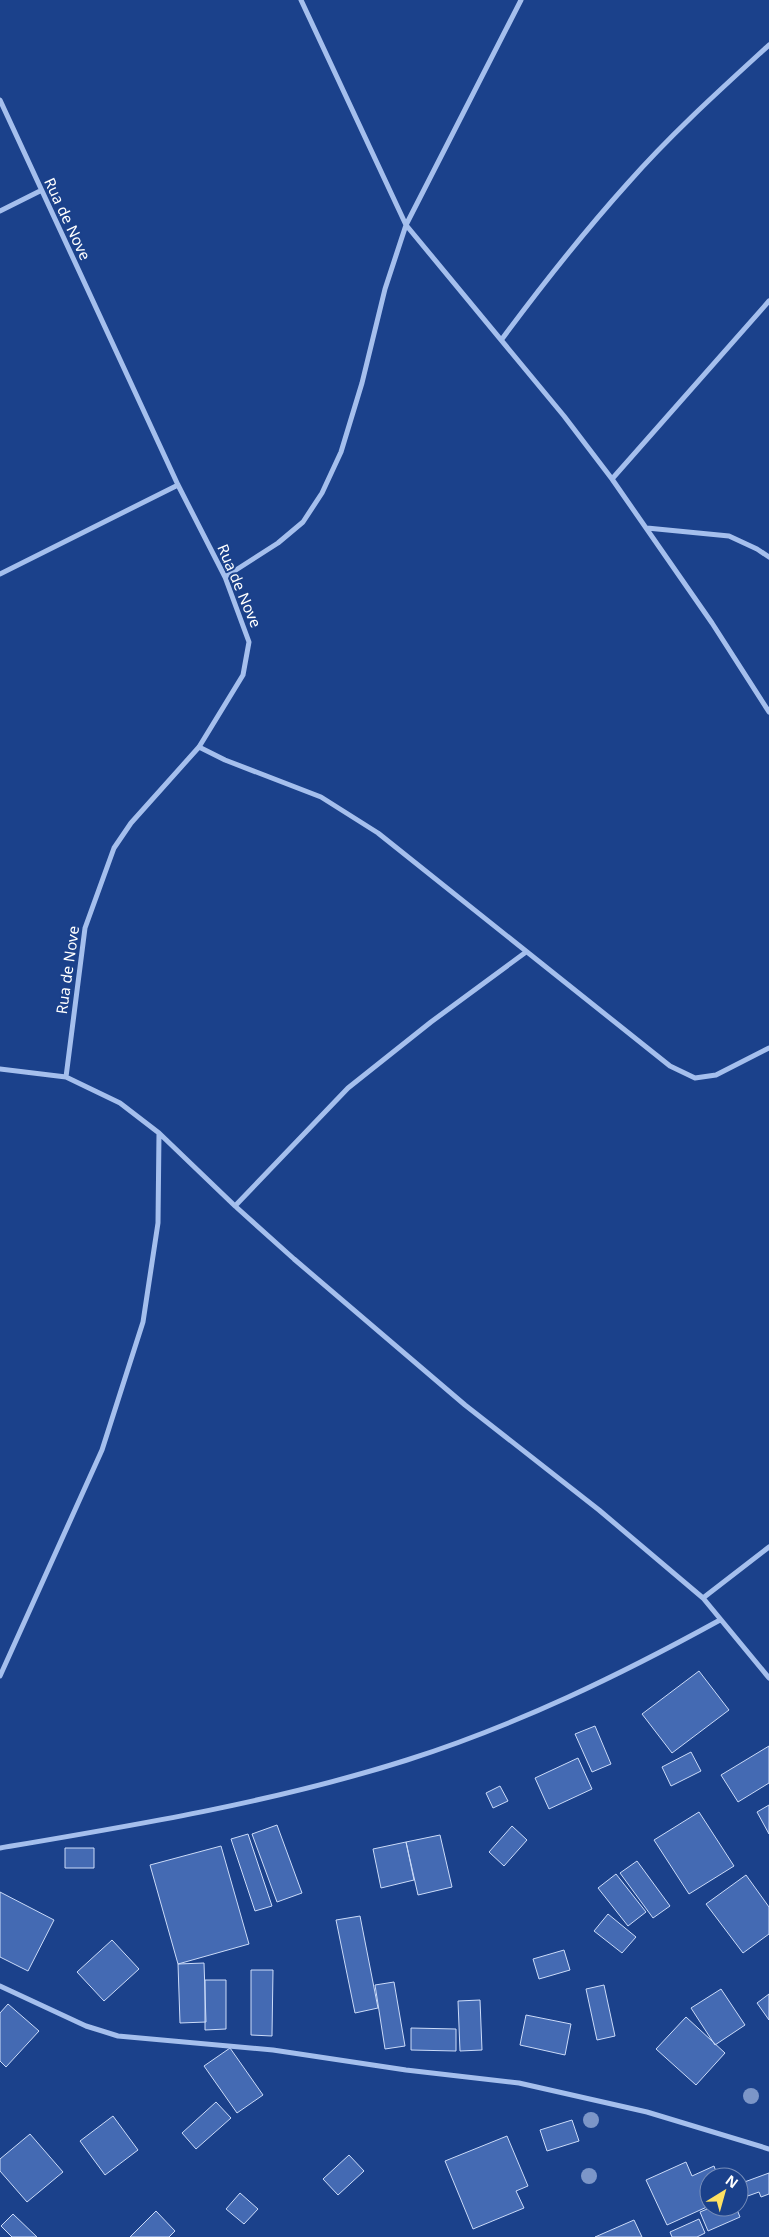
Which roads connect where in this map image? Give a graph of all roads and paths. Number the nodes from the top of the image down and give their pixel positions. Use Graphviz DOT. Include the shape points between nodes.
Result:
graph roads {
  1 [pos="301,0"];
  2 [pos="521,0"];
  3 [pos="769,45"];
  4 [pos="0,100"];
  5 [pos="40,190"];
  6 [pos="0,211"];
  7 [pos="406,225"];
  8 [pos="769,301"];
  9 [pos="502,339"];
  10 [pos="612,479"];
  11 [pos="178,485"];
  12 [pos="647,528"];
  13 [pos="769,557"];
  14 [pos="0,574"];
  15 [pos="226,577"];
  16 [pos="769,712"];
  17 [pos="199,747"];
  18 [pos="526,952"];
  19 [pos="769,1048"];
  20 [pos="0,1069"];
  21 [pos="66,1077"];
  22 [pos="159,1133"];
  23 [pos="235,1206"];
  24 [pos="769,1547"];
  25 [pos="704,1598"];
  26 [pos="720,1620"];
  27 [pos="0,1676"];
  28 [pos="769,1678"];
  29 [pos="0,1848"];
  30 [pos="0,1986"];
  31 [pos="769,2149"];
  1 -- 7 [label="street"];
  2 -- 7 [label="street"];
  3 -- 9 [label="street" via="706,103 629,182 556,266"];
  4 -- 5 [label="street, Rua de Nove"];
  5 -- 6 [label="street"];
  5 -- 11 [label="street, Rua de Nove"];
  7 -- 9 [label="street"];
  7 -- 15 [label="street" via="385,289 341,452 322,493 303,522 278,543"];
  8 -- 10 [label="street"];
  9 -- 10 [label="street"];
  10 -- 12 [label="street"];
  11 -- 14 [label="street"];
  11 -- 15 [label="street, Rua de Nove"];
  12 -- 13 [label="street" via="729,536"];
  12 -- 16 [label="street"];
  15 -- 17 [label="street, Rua de Nove" via="249,642 243,675"];
  17 -- 18 [label="street" via="320,797 378,833"];
  17 -- 21 [label="street, Rua de Nove" via="131,823 114,848 85,928"];
  18 -- 19 [label="street" via="670,1066 695,1078 716,1075"];
  18 -- 23 [label="street" via="348,1088"];
  20 -- 21 [label="street"];
  21 -- 22 [label="street" via="120,1103"];
  22 -- 23 [label="street"];
  22 -- 27 [label="street" via="158,1223 143,1322 102,1450"];
  23 -- 25 [label="street" via="465,1405"];
  24 -- 25 [label="street"];
  25 -- 26 [label="street"];
  26 -- 28 [label="street"];
  26 -- 29 [label="street" via="562,1702 408,1760 245,1802"];
  30 -- 31 [label="street" via="86,2026 118,2036 273,2050 519,2083 647,2112"];
}
